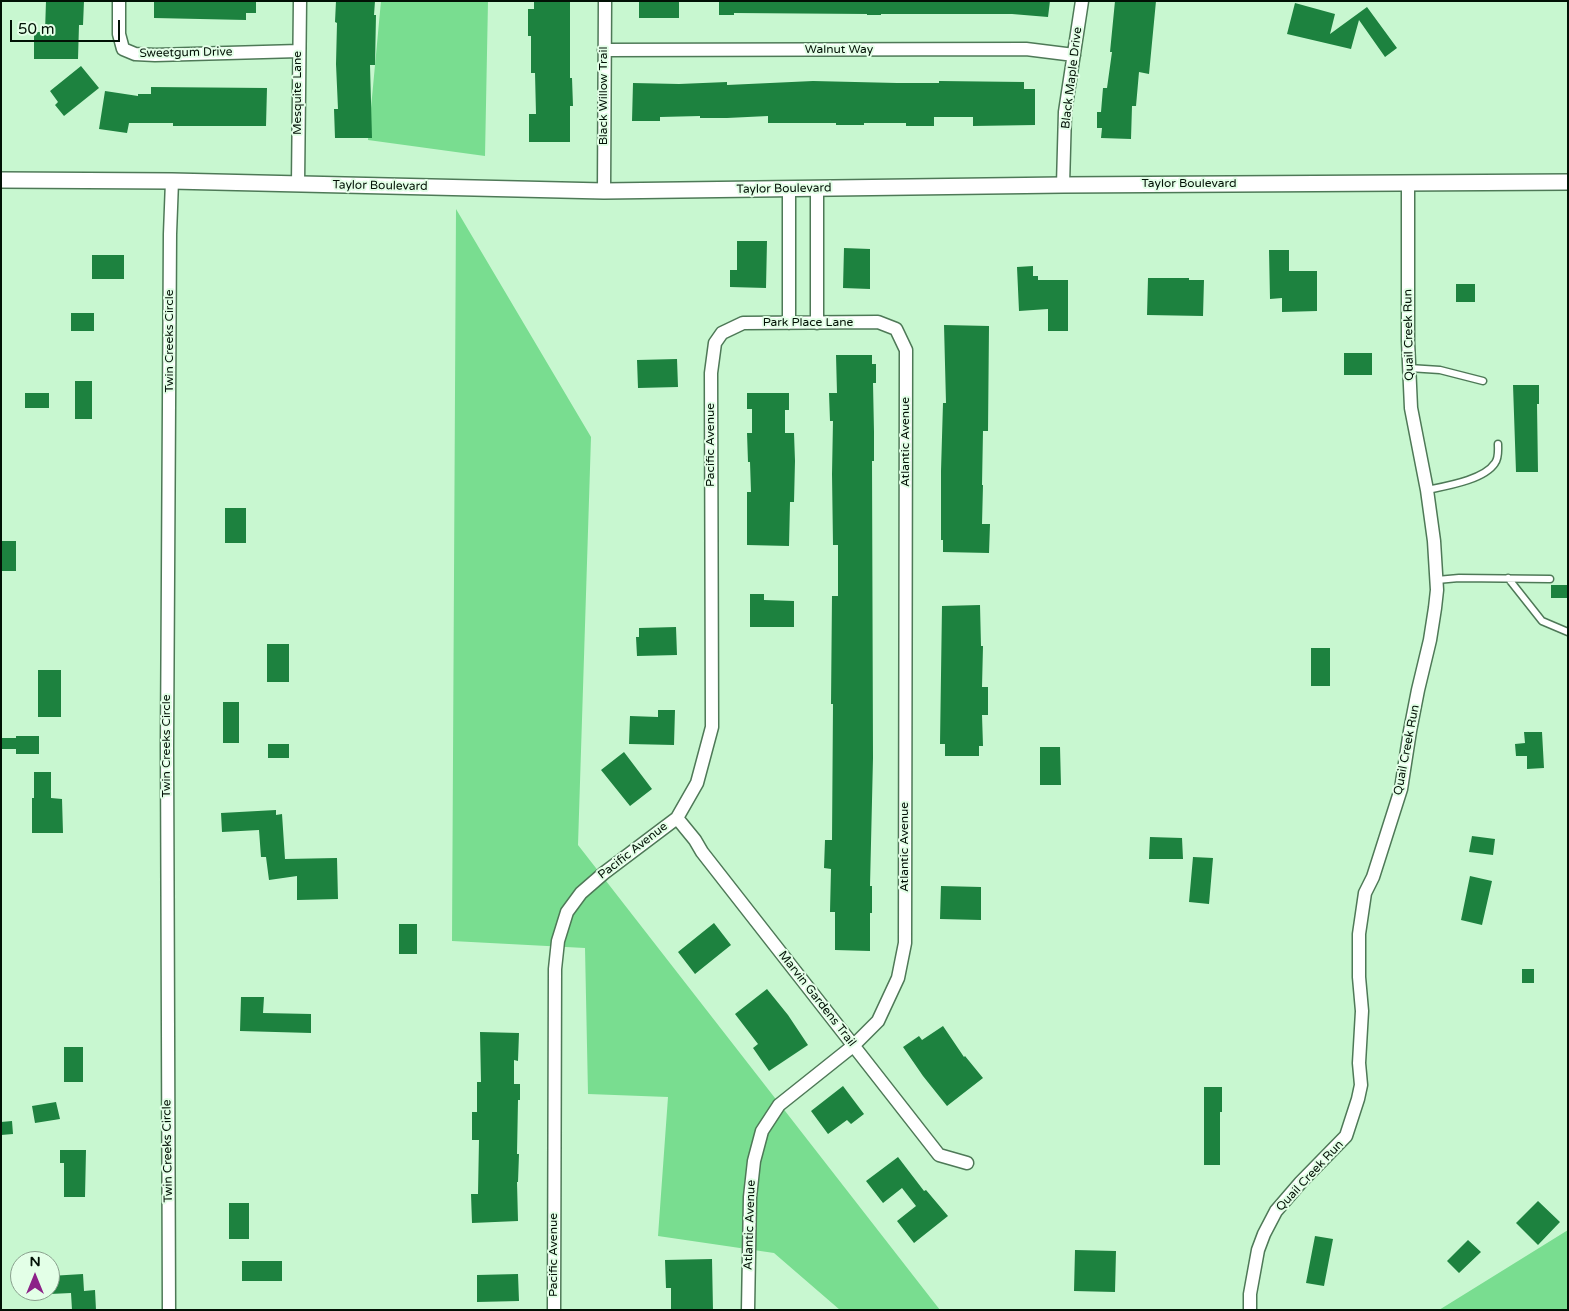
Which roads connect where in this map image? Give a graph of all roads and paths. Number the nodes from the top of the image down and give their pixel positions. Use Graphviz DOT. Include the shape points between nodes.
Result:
graph roads {
  1 [pos="119,1"];
  2 [pos="300,1"];
  3 [pos="605,1"];
  4 [pos="1082,1"];
  5 [pos="604,50"];
  6 [pos="299,51"];
  7 [pos="1074,55"];
  8 [pos="1,180"];
  9 [pos="172,181"];
  10 [pos="1408,182"];
  11 [pos="1568,182"];
  12 [pos="298,184"];
  13 [pos="1063,185"];
  14 [pos="789,189"];
  15 [pos="817,189"];
  16 [pos="604,191"];
  17 [pos="789,323"];
  18 [pos="817,323"];
  19 [pos="896,329"];
  20 [pos="722,333"];
  21 [pos="1409,368"];
  22 [pos="1483,381"];
  23 [pos="1498,444"];
  24 [pos="1427,490"];
  25 [pos="1508,578"];
  26 [pos="1550,579"];
  27 [pos="1436,580"];
  28 [pos="1568,632"];
  29 [pos="677,818"];
  30 [pos="853,1046"];
  31 [pos="967,1163"];
  32 [pos="169,1310"];
  33 [pos="554,1310"];
  34 [pos="748,1310"];
  35 [pos="1250,1310"];
  1 -- 6 [label="street, Sweetgum Drive" via="119,34 123,49 135,54"];
  2 -- 6 [label="street, Mesquite Lane"];
  3 -- 5 [label="street, Black Willow Trail"];
  4 -- 7 [label="street, Black Maple Drive"];
  5 -- 7 [label="street, Walnut Way" via="1026,50"];
  5 -- 16 [label="street, Black Willow Trail"];
  6 -- 12 [label="street, Mesquite Lane"];
  7 -- 13 [label="street, Black Maple Drive" via="1065,112"];
  8 -- 9 [label="street, Taylor Boulevard"];
  9 -- 12 [label="street, Taylor Boulevard"];
  9 -- 32 [label="street, Twin Creeks Circle" via="167,745"];
  10 -- 11 [label="street, Taylor Boulevard"];
  10 -- 13 [label="street, Taylor Boulevard"];
  10 -- 21 [label="street, Quail Creek Run"];
  12 -- 16 [label="street, Taylor Boulevard"];
  13 -- 15 [label="street, Taylor Boulevard"];
  14 -- 15 [label="street, Taylor Boulevard"];
  14 -- 16 [label="street, Taylor Boulevard"];
  14 -- 17 [label="street"];
  15 -- 18 [label="street"];
  17 -- 18 [label="street, Park Place Lane"];
  17 -- 20 [label="street, Park Place Lane" via="743,323"];
  18 -- 19 [label="street, Park Place Lane" via="878,322"];
  19 -- 30 [label="street, Atlantic Avenue" via="906,350 904,943 898,978 878,1021"];
  20 -- 29 [label="street, Pacific Avenue" via="715,343 711,373 712,727 698,783"];
  21 -- 22 [label="lane" via="1440,370"];
  21 -- 24 [label="street, Quail Creek Run" via="1411,408"];
  23 -- 24 [label="lane" via="1498,457 1488,470 1459,484"];
  24 -- 27 [label="street, Quail Creek Run"];
  25 -- 26 [label="lane"];
  25 -- 27 [label="lane"];
  25 -- 28 [label="lane" via="1542,621"];
  27 -- 35 [label="street, Quail Creek Run" via="1430,640 1401,789 1365,893 1359,934 1362,1011 1358,1099 1346,1136 1276,1211 1264,1234 1258,1250"];
  29 -- 30 [label="street, Marvin Gardens Trail"];
  29 -- 33 [label="street, Pacific Avenue" via="582,893 567,912 558,941"];
  30 -- 31 [label="street, Marvin Gardens Trail" via="938,1155"];
  30 -- 34 [label="street, Atlantic Avenue" via="778,1105 762,1131 754,1161 750,1197"];
}
